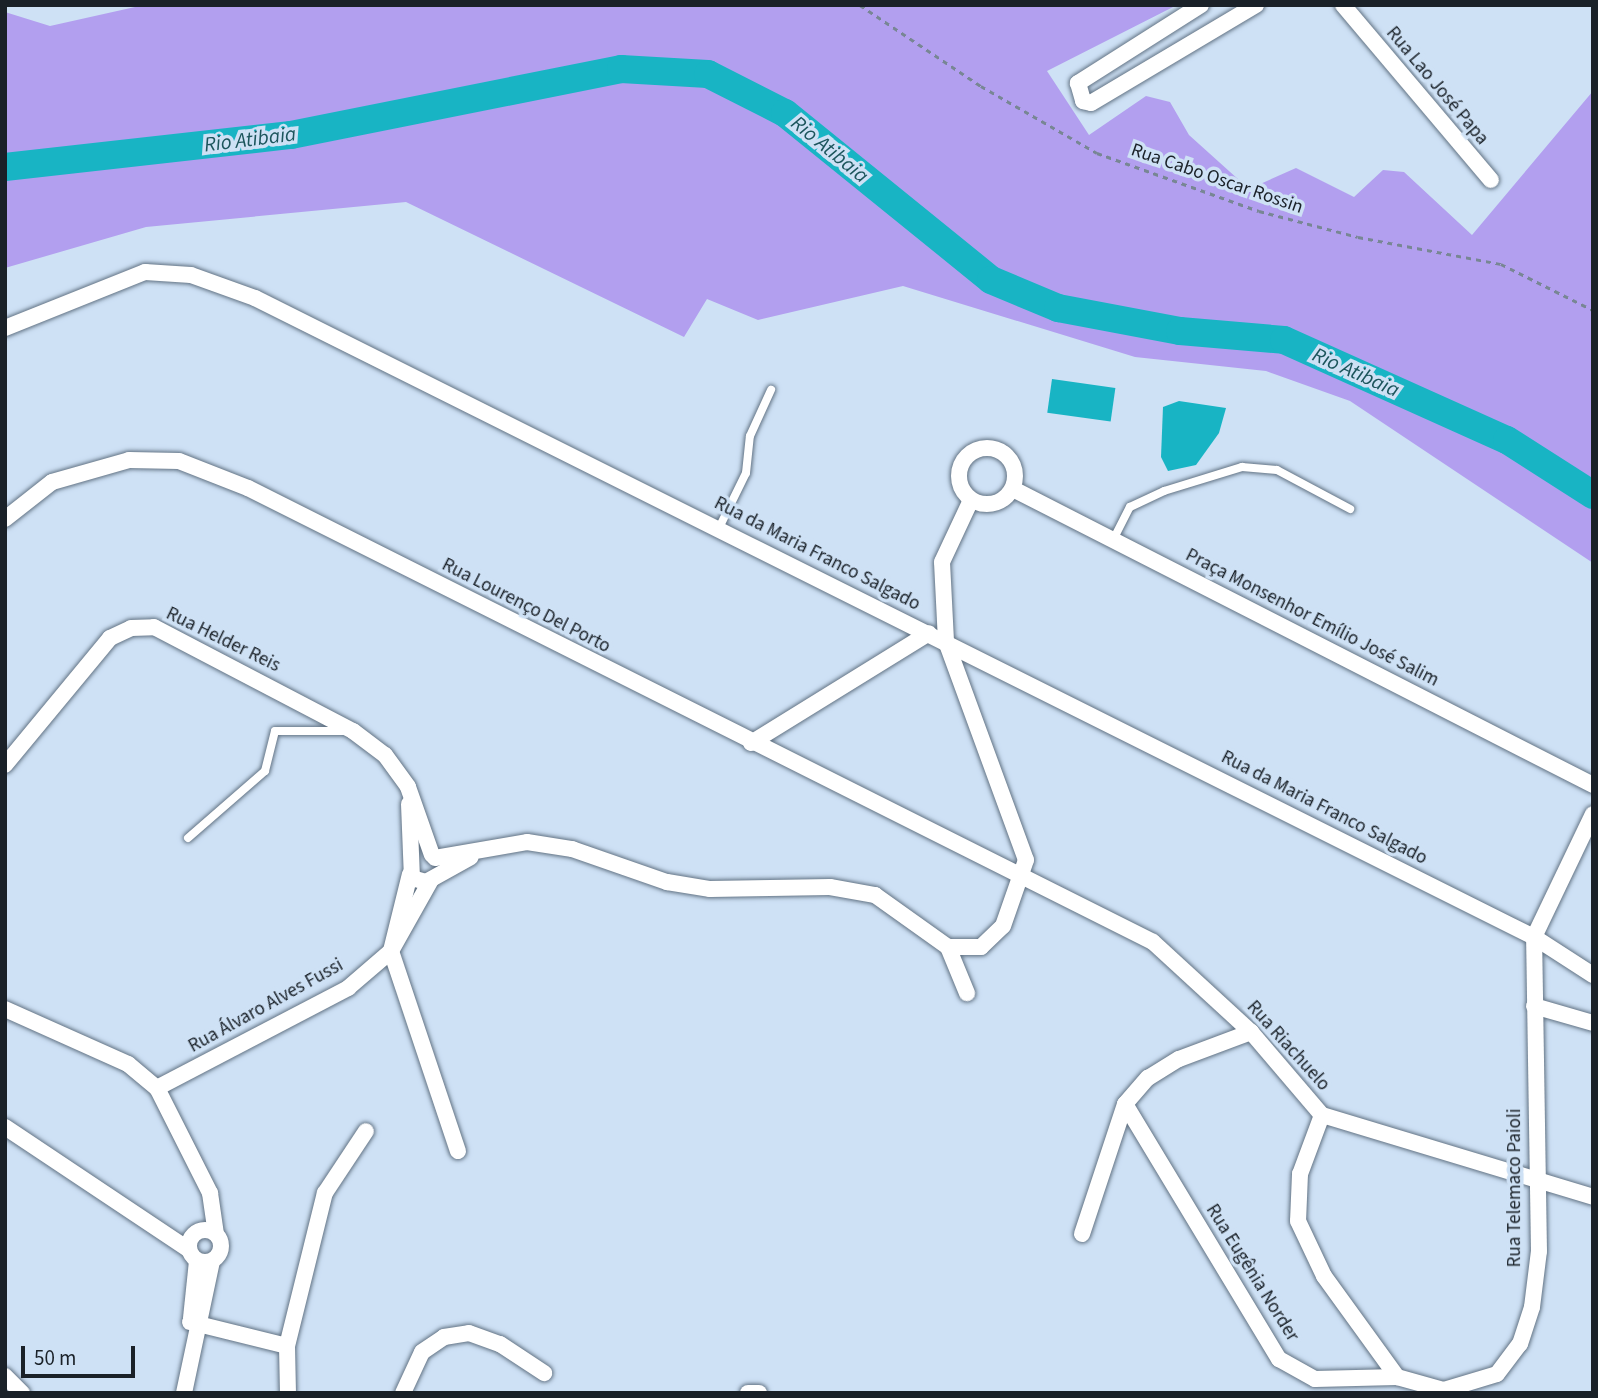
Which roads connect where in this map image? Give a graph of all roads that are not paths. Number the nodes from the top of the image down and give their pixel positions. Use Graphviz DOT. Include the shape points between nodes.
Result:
graph roads {
  1 [pos="1201,5"];
  2 [pos="1256,5"];
  3 [pos="1337,5"];
  4 [pos="1347,12"];
  5 [pos="1491,180"];
  6 [pos="5,327"];
  7 [pos="771,390"];
  8 [pos="1013,489"];
  9 [pos="971,500"];
  10 [pos="1350,509"];
  11 [pos="5,519"];
  12 [pos="719,528"];
  13 [pos="1113,540"];
  14 [pos="929,633"];
  15 [pos="946,641"];
  16 [pos="353,731"];
  17 [pos="751,743"];
  18 [pos="5,765"];
  19 [pos="1593,785"];
  20 [pos="408,787"];
  21 [pos="1593,814"];
  22 [pos="188,838"];
  23 [pos="484,851"];
  24 [pos="433,857"];
  25 [pos="410,867"];
  26 [pos="433,878"];
  27 [pos="1020,880"];
  28 [pos="1534,937"];
  29 [pos="948,947"];
  30 [pos="391,951"];
  31 [pos="1593,975"];
  32 [pos="967,993"];
  33 [pos="1534,1006"];
  34 [pos="5,1009"];
  35 [pos="1593,1023"];
  36 [pos="1251,1032"];
  37 [pos="157,1088"];
  38 [pos="1125,1104"];
  39 [pos="1322,1115"];
  40 [pos="5,1128"];
  41 [pos="366,1131"];
  42 [pos="458,1151"];
  43 [pos="1538,1182"];
  44 [pos="1593,1197"];
  45 [pos="1082,1234"];
  46 [pos="201,1245"];
  47 [pos="194,1328"];
  48 [pos="287,1346"];
  49 [pos="544,1373"];
  50 [pos="5,1376"];
  51 [pos="1397,1377"];
  52 [pos="22,1393"];
  53 [pos="184,1393"];
  54 [pos="288,1393"];
  55 [pos="404,1393"];
  56 [pos="748,1393"];
  57 [pos="759,1393"];
  1 -- 2 [label="street" via="1077,83 1083,101 1091,103"];
  3 -- 4 [label="street, Rua Lao José Papa"];
  4 -- 5 [label="street, Rua Lao José Papa"];
  6 -- 12 [label="street, Rua da Maria Franco Salgado" via="145,272 191,275 255,298"];
  7 -- 12 [label="lane" via="750,436 746,473"];
  8 -- 9 [label="street" via="991,504"];
  8 -- 9 [label="street" via="1011,460 995,448 976,449 959,470 961,488"];
  8 -- 13 [label="street, Praça Monsenhor Emílio José Salim"];
  9 -- 15 [label="street" via="942,562"];
  10 -- 13 [label="lane" via="1277,470 1242,467 1164,491 1130,507"];
  11 -- 17 [label="street, Rua Lourenço Del Porto" via="52,482 129,460 179,461 248,488"];
  12 -- 14 [label="street, Rua da Maria Franco Salgado"];
  13 -- 19 [label="street, Praça Monsenhor Emílio José Salim"];
  14 -- 15 [label="street, Rua da Maria Franco Salgado"];
  14 -- 17 [label="street"];
  15 -- 27 [label="street" via="1019,833 1026,860"];
  15 -- 28 [label="street, Rua da Maria Franco Salgado"];
  16 -- 18 [label="street, Rua Helder Reis" via="178,638 153,627 131,628 110,638"];
  16 -- 20 [label="street, Rua Helder Reis" via="385,755"];
  16 -- 22 [label="lane" via="275,731 265,771"];
  17 -- 27 [label="street, Rua Lourenço Del Porto"];
  20 -- 24 [label="street, Rua Helder Reis"];
  20 -- 25 [label="street"];
  21 -- 28 [label="street, Rua Telemaco Paioli"];
  23 -- 24 [label="street"];
  23 -- 26 [label="street"];
  23 -- 29 [label="street" via="527,842 572,849 667,882 710,889 830,887 875,895"];
  24 -- 25 [label="street" via="418,853"];
  24 -- 26 [label="street, Rua Helder Reis"];
  25 -- 26 [label="street" via="416,881"];
  25 -- 30 [label="street"];
  26 -- 30 [label="street, Rua Álvaro Alves Fussi"];
  27 -- 29 [label="street" via="1003,926 981,947"];
  27 -- 36 [label="street, Rua Riachuelo" via="1153,942"];
  28 -- 31 [label="street, Rua da Maria Franco Salgado"];
  28 -- 33 [label="street, Rua Telemaco Paioli"];
  29 -- 32 [label="street"];
  30 -- 37 [label="street, Rua Álvaro Alves Fussi" via="348,988"];
  30 -- 42 [label="street"];
  33 -- 35 [label="street"];
  33 -- 43 [label="street, Rua Telemaco Paioli"];
  34 -- 37 [label="street" via="128,1064"];
  36 -- 38 [label="street" via="1179,1059 1148,1078"];
  36 -- 39 [label="street, Rua Riachuelo"];
  37 -- 46 [label="street" via="210,1193"];
  38 -- 45 [label="street"];
  38 -- 51 [label="street, Rua Eugênia Norder" via="1279,1359 1315,1379"];
  39 -- 43 [label="street, Rua Riachuelo"];
  39 -- 51 [label="street" via="1300,1174 1298,1221 1324,1276"];
  40 -- 46 [label="street" via="161,1231"];
  41 -- 48 [label="street" via="325,1193"];
  43 -- 44 [label="street, Rua Riachuelo"];
  43 -- 51 [label="street, Rua Telemaco Paioli" via="1539,1251 1532,1307 1508,1362 1497,1374 1468,1387 1423,1388"];
  46 -- 47 [label="street"];
  47 -- 48 [label="street"];
  47 -- 53 [label="street"];
  48 -- 54 [label="street"];
  49 -- 55 [label="street" via="500,1344 469,1334 444,1337 422,1352"];
  50 -- 52 [label="street"];
  56 -- 57 [label="street"];
}
